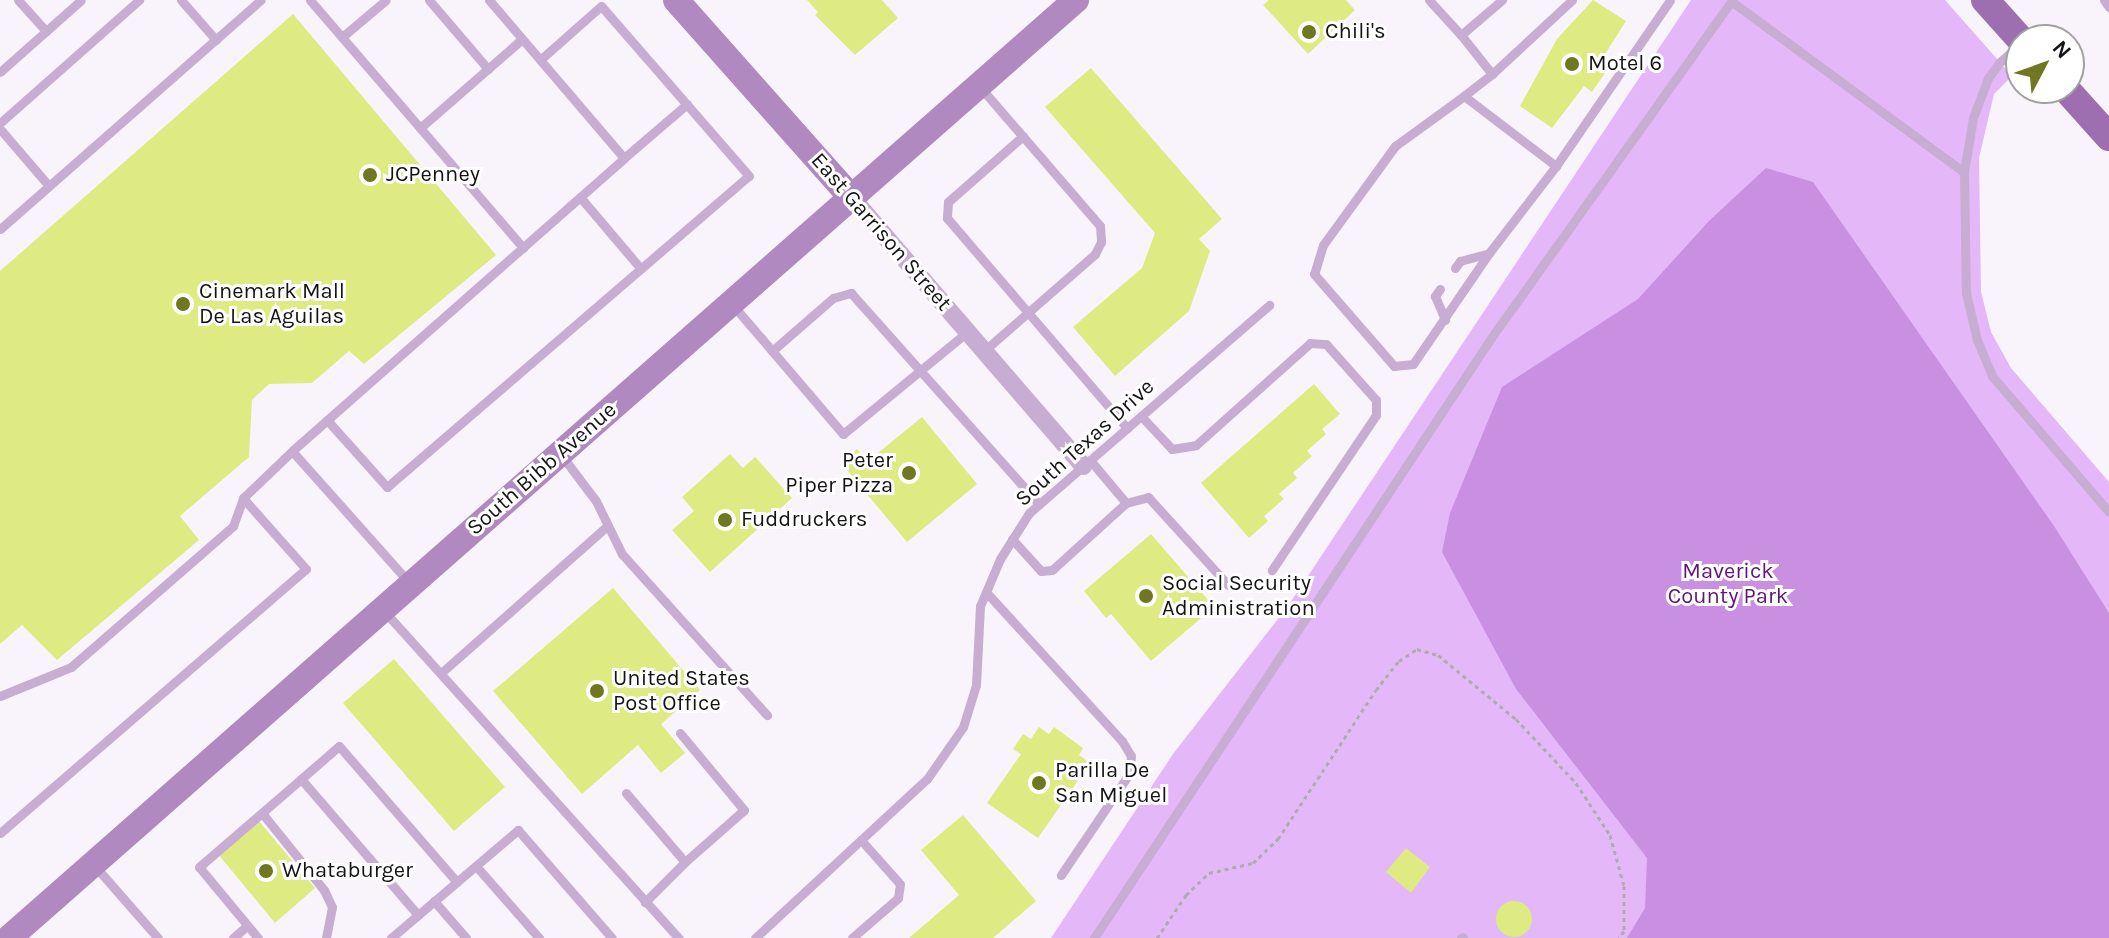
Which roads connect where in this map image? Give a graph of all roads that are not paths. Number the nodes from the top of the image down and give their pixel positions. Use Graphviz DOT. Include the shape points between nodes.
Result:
graph roads {
  1 [pos="18,0"];
  2 [pos="81,0"];
  3 [pos="139,0"];
  4 [pos="181,0"];
  5 [pos="310,0"];
  6 [pos="386,0"];
  7 [pos="429,0"];
  8 [pos="489,0"];
  9 [pos="676,0"];
  10 [pos="1076,0"];
  11 [pos="1429,0"];
  12 [pos="1502,0"];
  13 [pos="1572,0"];
  14 [pos="1670,0"];
  15 [pos="1985,0"];
  16 [pos="2104,0"];
  17 [pos="1731,1"];
  18 [pos="254,2"];
  19 [pos="2109,7"];
  20 [pos="2006,24"];
  21 [pos="46,31"];
  22 [pos="1461,35"];
  23 [pos="342,37"];
  24 [pos="522,39"];
  25 [pos="216,40"];
  26 [pos="2005,57"];
  27 [pos="540,60"];
  28 [pos="488,69"];
  29 [pos="0,72"];
  30 [pos="1492,74"];
  31 [pos="978,85"];
  32 [pos="1464,96"];
  33 [pos="687,104"];
  34 [pos="2079,104"];
  35 [pos="0,123"];
  36 [pos="420,128"];
  37 [pos="0,129"];
  38 [pos="1023,136"];
  39 [pos="2109,137"];
  40 [pos="624,158"];
  41 [pos="1556,166"];
  42 [pos="1964,172"];
  43 [pos="49,186"];
  44 [pos="580,197"];
  45 [pos="852,198"];
  46 [pos="0,229"];
  47 [pos="523,248"];
  48 [pos="1489,253"];
  49 [pos="1455,268"];
  50 [pos="641,269"];
  51 [pos="1440,289"];
  52 [pos="731,303"];
  53 [pos="1269,305"];
  54 [pos="1028,313"];
  55 [pos="1445,320"];
  56 [pos="967,332"];
  57 [pos="772,351"];
  58 [pos="984,351"];
  59 [pos="923,370"];
  60 [pos="1141,416"];
  61 [pos="327,420"];
  62 [pos="1127,428"];
  63 [pos="292,451"];
  64 [pos="560,454"];
  65 [pos="1086,463"];
  66 [pos="243,498"];
  67 [pos="1126,503"];
  68 [pos="1039,504"];
  69 [pos="2109,512"];
  70 [pos="606,527"];
  71 [pos="1012,539"];
  72 [pos="1272,570"];
  73 [pos="411,584"];
  74 [pos="1228,585"];
  75 [pos="986,592"];
  76 [pos="383,609"];
  77 [pos="441,673"];
  78 [pos="0,696"];
  79 [pos="767,715"];
  80 [pos="680,733"];
  81 [pos="301,779"];
  82 [pos="626,793"];
  83 [pos="262,813"];
  84 [pos="0,833"];
  85 [pos="861,840"];
  86 [pos="685,862"];
  87 [pos="93,863"];
  88 [pos="476,866"];
  89 [pos="1061,875"];
  90 [pos="457,882"];
  91 [pos="434,901"];
  92 [pos="645,902"];
  93 [pos="418,915"];
  94 [pos="247,926"];
  95 [pos="9,938"];
  96 [pos="158,938"];
  97 [pos="233,938"];
  98 [pos="258,938"];
  99 [pos="326,938"];
  100 [pos="391,938"];
  101 [pos="466,938"];
  102 [pos="539,938"];
  103 [pos="612,938"];
  104 [pos="679,938"];
  105 [pos="755,938"];
  106 [pos="852,938"];
  107 [pos="1094,938"];
  1 -- 21 [label="lane"];
  2 -- 21 [label="lane"];
  3 -- 35 [label="lane"];
  4 -- 25 [label="lane"];
  5 -- 23 [label="lane"];
  6 -- 23 [label="lane"];
  7 -- 28 [label="lane"];
  8 -- 24 [label="lane"];
  9 -- 45 [label="main road, East Garrison Street"];
  10 -- 31 [label="main road, South Bibb Avenue"];
  11 -- 22 [label="lane"];
  12 -- 22 [label="lane"];
  13 -- 30 [label="lane"];
  14 -- 41 [label="lane"];
  15 -- 20 [label="main road"];
  16 -- 19 [label="lane"];
  17 -- 42 [label="lane"];
  17 -- 107 [label="lane" via="1491,338"];
  18 -- 25 [label="lane"];
  21 -- 29 [label="lane"];
  22 -- 30 [label="lane"];
  23 -- 36 [label="lane"];
  24 -- 27 [label="lane"];
  24 -- 28 [label="lane"];
  25 -- 43 [label="lane"];
  26 -- 42 [label="lane" via="1980,95"];
  27 -- 33 [label="lane" via="601,6"];
  27 -- 40 [label="lane"];
  28 -- 36 [label="lane"];
  30 -- 32 [label="lane"];
  31 -- 38 [label="lane"];
  31 -- 45 [label="main road, South Bibb Avenue"];
  32 -- 41 [label="lane"];
  32 -- 55 [label="lane" via="1395,146 1323,245 1314,274 1394,366 1413,364"];
  33 -- 40 [label="lane"];
  33 -- 50 [label="lane" via="749,176"];
  34 -- 39 [label="main road"];
  36 -- 47 [label="lane"];
  37 -- 43 [label="lane"];
  38 -- 54 [label="lane" via="1100,226 1101,242 1095,254"];
  38 -- 54 [label="lane" via="948,202 946,210 947,218"];
  40 -- 44 [label="lane"];
  41 -- 48 [label="lane"];
  42 -- 69 [label="lane" via="1966,293 1992,376"];
  43 -- 46 [label="lane"];
  44 -- 47 [label="lane"];
  44 -- 50 [label="lane"];
  45 -- 52 [label="main road, South Bibb Avenue"];
  45 -- 56 [label="street, East Garrison Street"];
  47 -- 61 [label="lane"];
  48 -- 49 [label="lane" via="1460,261"];
  48 -- 55 [label="lane"];
  50 -- 61 [label="lane" via="387,487"];
  51 -- 55 [label="lane" via="1435,296"];
  52 -- 57 [label="lane"];
  52 -- 64 [label="main road, South Bibb Avenue"];
  53 -- 60 [label="lane, South Texas Drive"];
  54 -- 58 [label="lane"];
  54 -- 62 [label="lane"];
  56 -- 58 [label="street, East Garrison Street"];
  56 -- 59 [label="lane"];
  57 -- 59 [label="lane" via="833,298 851,293"];
  57 -- 59 [label="lane" via="843,434"];
  58 -- 65 [label="street, East Garrison Street"];
  59 -- 68 [label="lane"];
  60 -- 62 [label="lane, South Texas Drive"];
  60 -- 72 [label="lane" via="1172,449 1196,445 1310,343 1326,344 1376,400 1376,415"];
  61 -- 63 [label="lane"];
  62 -- 65 [label="lane, South Texas Drive"];
  63 -- 66 [label="lane"];
  63 -- 73 [label="lane"];
  64 -- 70 [label="lane" via="596,501"];
  64 -- 73 [label="main road, South Bibb Avenue"];
  65 -- 67 [label="lane"];
  65 -- 68 [label="lane, South Texas Drive"];
  66 -- 78 [label="lane" via="233,526 71,667"];
  66 -- 84 [label="lane" via="306,569"];
  67 -- 71 [label="lane" via="1052,570 1041,571"];
  67 -- 74 [label="lane" via="1148,497"];
  68 -- 71 [label="lane, South Texas Drive"];
  70 -- 77 [label="lane"];
  70 -- 79 [label="lane" via="622,554"];
  71 -- 75 [label="lane, South Texas Drive"];
  73 -- 76 [label="main road, South Bibb Avenue"];
  75 -- 85 [label="lane, South Texas Drive" via="980,606 976,685 963,727 927,779"];
  75 -- 89 [label="lane" via="1131,756 1129,774"];
  76 -- 77 [label="lane"];
  76 -- 87 [label="main road, South Bibb Avenue"];
  77 -- 92 [label="lane"];
  80 -- 86 [label="lane" via="744,810"];
  81 -- 83 [label="lane"];
  81 -- 90 [label="lane" via="339,746"];
  81 -- 93 [label="lane"];
  82 -- 86 [label="lane"];
  83 -- 94 [label="lane" via="199,867"];
  83 -- 99 [label="lane" via="324,890 332,907"];
  85 -- 105 [label="lane, South Texas Drive"];
  85 -- 106 [label="lane" via="900,884 898,898"];
  86 -- 92 [label="lane"];
  87 -- 95 [label="main road, South Bibb Avenue"];
  87 -- 96 [label="lane"];
  88 -- 90 [label="lane"];
  88 -- 102 [label="lane"];
  88 -- 103 [label="lane" via="518,830"];
  90 -- 91 [label="lane"];
  91 -- 93 [label="lane"];
  91 -- 101 [label="lane"];
  92 -- 104 [label="lane"];
  93 -- 100 [label="lane"];
  94 -- 97 [label="lane"];
  94 -- 98 [label="lane"];
}
